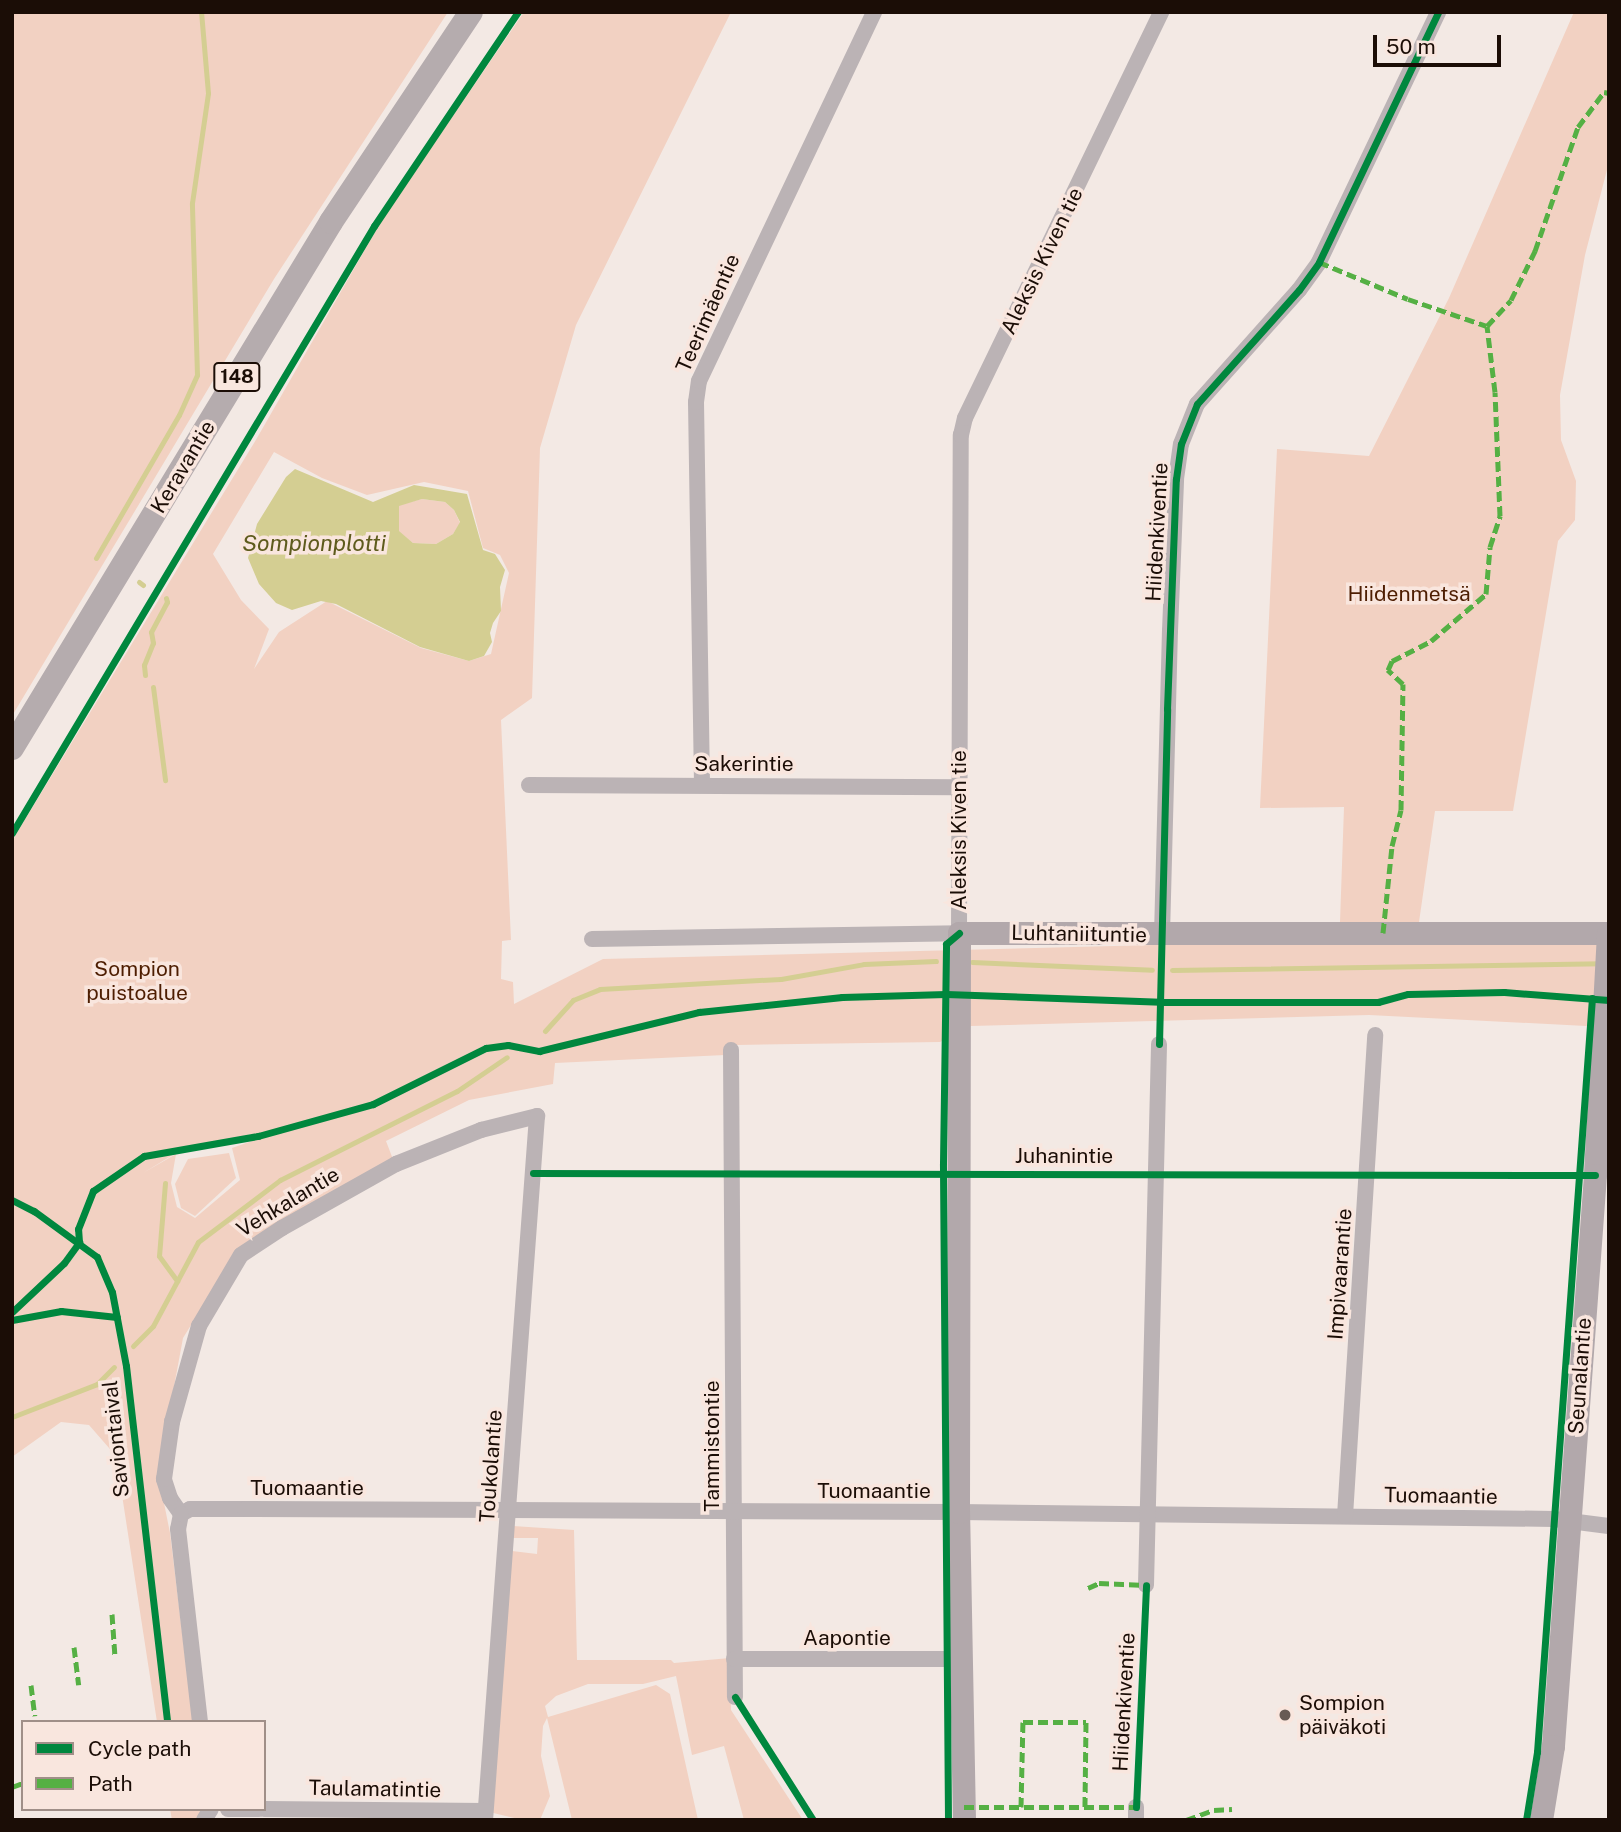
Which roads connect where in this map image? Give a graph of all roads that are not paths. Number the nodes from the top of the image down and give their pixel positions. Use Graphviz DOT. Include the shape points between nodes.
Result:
graph roads {
  1 [pos="471,12"];
  2 [pos="874,12"];
  3 [pos="1161,12"];
  4 [pos="1438,12"];
  5 [pos="12,748"];
  6 [pos="702,784"];
  7 [pos="529,785"];
  8 [pos="958,787"];
  9 [pos="959,933"];
  10 [pos="1162,935"];
  11 [pos="592,939"];
  12 [pos="1608,945"];
  13 [pos="1375,1035"];
  14 [pos="1159,1044"];
  15 [pos="732,1050"];
  16 [pos="537,1116"];
  17 [pos="509,1511"];
  18 [pos="734,1511"];
  19 [pos="958,1512"];
  20 [pos="181,1514"];
  21 [pos="1149,1515"];
  22 [pos="1345,1516"];
  23 [pos="1570,1519"];
  24 [pos="1609,1526"];
  25 [pos="1146,1585"];
  26 [pos="734,1659"];
  27 [pos="961,1659"];
  28 [pos="736,1697"];
  29 [pos="200,1720"];
  30 [pos="266,1809"];
  31 [pos="485,1816"];
  32 [pos="964,1820"];
  33 [pos="1541,1820"];
  1 -- 5 [label="main road, Keravantie / 148" via="331,222"];
  2 -- 6 [label="street, Teerimäentie" via="699,381"];
  3 -- 8 [label="street, Aleksis Kiven tie" via="965,418 961,435"];
  4 -- 10 [label="street, Hiidenkiventie" via="1319,262 1197,404 1181,444 1175,478 1168,657"];
  6 -- 7 [label="street, Sakerintie"];
  6 -- 8 [label="street, Sakerintie"];
  8 -- 9 [label="street, Aleksis Kiven tie"];
  9 -- 10 [label="street, Luhtaniituntie"];
  9 -- 11 [label="street, Luhtaniituntie"];
  9 -- 19 [label="street, Aleksis Kiven tie"];
  10 -- 12 [label="street, Luhtaniituntie"];
  12 -- 23 [label="street, Seunalantie"];
  13 -- 22 [label="street, Impivaarantie"];
  14 -- 21 [label="street"];
  15 -- 18 [label="street, Tammistontie"];
  16 -- 17 [label="street, Toukolantie"];
  16 -- 20 [label="street, Vehkalantie" via="481,1130 396,1164 242,1255 199,1326 172,1422 164,1479"];
  17 -- 18 [label="street, Tuomaantie"];
  17 -- 20 [label="street, Tuomaantie" via="190,1509"];
  17 -- 31 [label="street, Toukolantie"];
  18 -- 19 [label="street, Tuomaantie"];
  18 -- 26 [label="street, Tammistontie"];
  19 -- 21 [label="street, Tuomaantie"];
  19 -- 27 [label="street, Aleksis Kiven tie"];
  20 -- 29 [label="street, Vehkalantie" via="178,1529"];
  21 -- 22 [label="street, Tuomaantie"];
  21 -- 25 [label="street"];
  22 -- 23 [label="street, Tuomaantie"];
  23 -- 24 [label="street, Tuomaantie"];
  23 -- 33 [label="street, Seunalantie" via="1553,1746"];
  26 -- 27 [label="street, Aapontie"];
  26 -- 28 [label="street, Tammistontie"];
  27 -- 32 [label="street, Aleksis Kiven tie"];
  30 -- 31 [label="street, Taulamatintie"];
}
